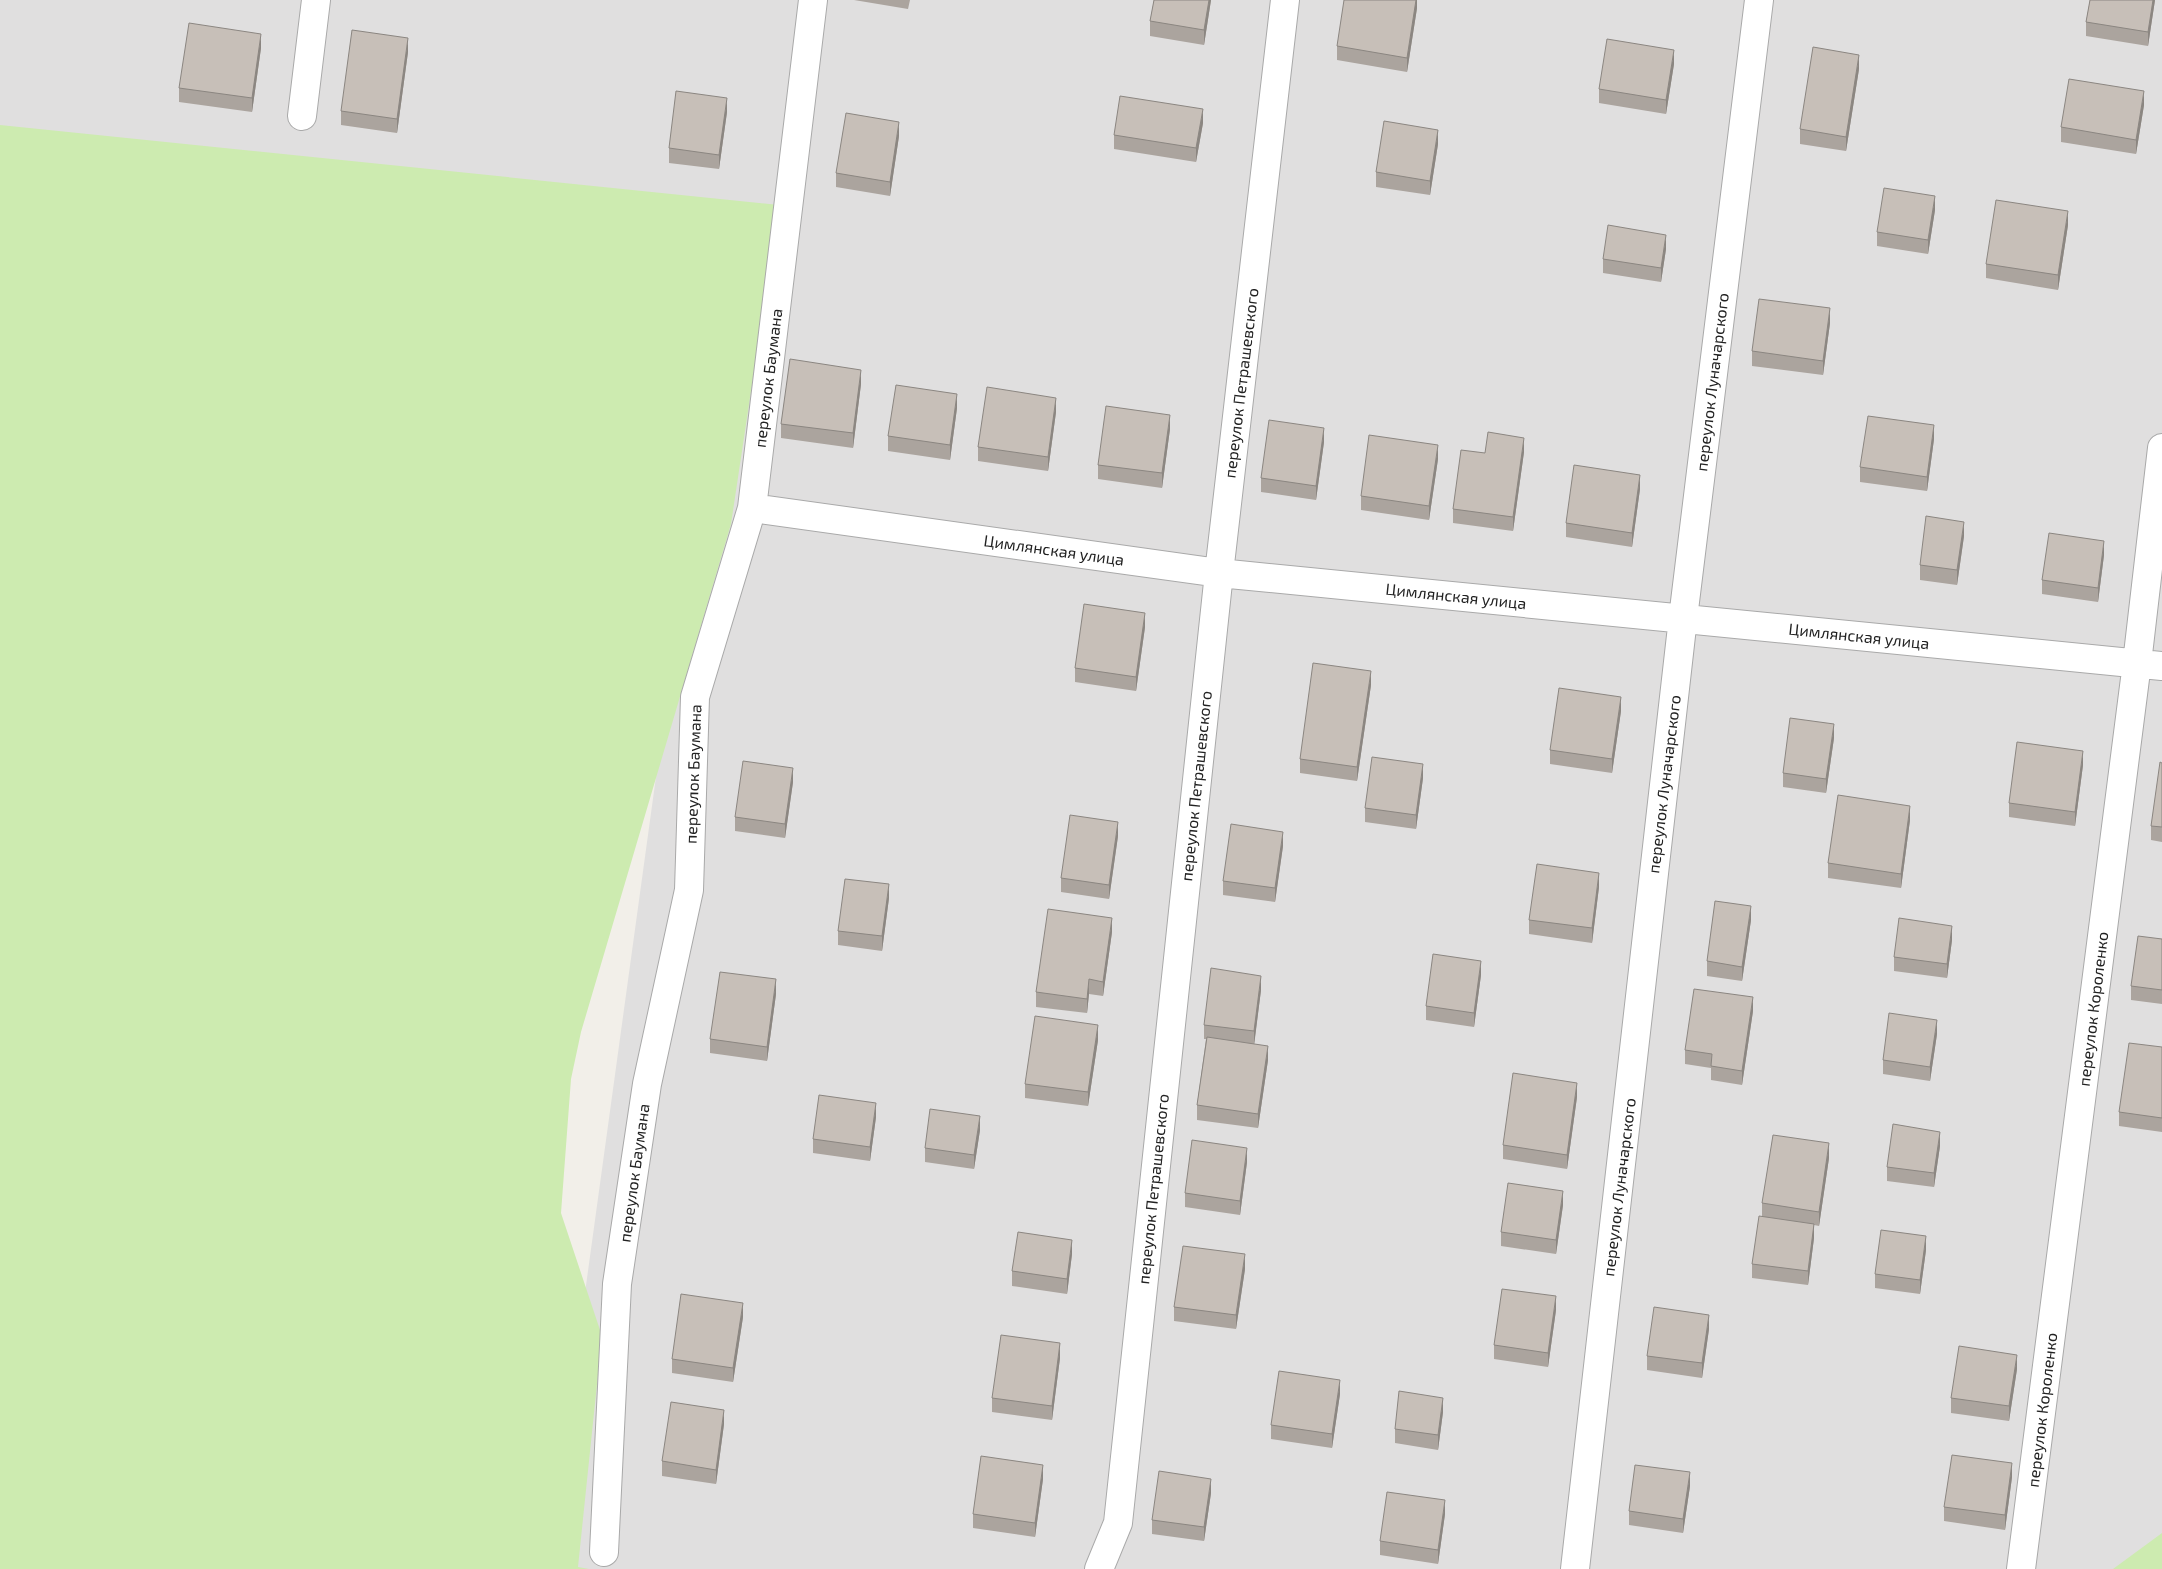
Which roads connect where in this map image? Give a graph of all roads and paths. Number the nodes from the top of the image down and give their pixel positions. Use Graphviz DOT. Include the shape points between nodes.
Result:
graph roads {
  1 [pos="316,0"];
  2 [pos="813,0"];
  3 [pos="1285,0"];
  4 [pos="1759,0"];
  5 [pos="302,116"];
  6 [pos="2162,448"];
  7 [pos="752,508"];
  8 [pos="1218,573"];
  9 [pos="1683,618"];
  10 [pos="2149,664"];
  11 [pos="604,1552"];
  12 [pos="1099,1569"];
  13 [pos="1575,1569"];
  14 [pos="2022,1569"];
  1 -- 5 [label="street"];
  2 -- 7 [label="street, переулок Баумана"];
  3 -- 8 [label="street, переулок Петрашевского"];
  4 -- 9 [label="street, переулок Луначарского"];
  6 -- 10 [label="street, переулок Короленко"];
  7 -- 8 [label="street, Цимлянская улица"];
  7 -- 11 [label="street, переулок Баумана" via="695,697 689,890 647,1084 618,1284"];
  8 -- 9 [label="street, Цимлянская улица"];
  8 -- 12 [label="street, переулок Петрашевского" via="1118,1523"];
  9 -- 10 [label="street, Цимлянская улица"];
  9 -- 13 [label="street, переулок Луначарского"];
  10 -- 14 [label="street, переулок Короленко"];
}
